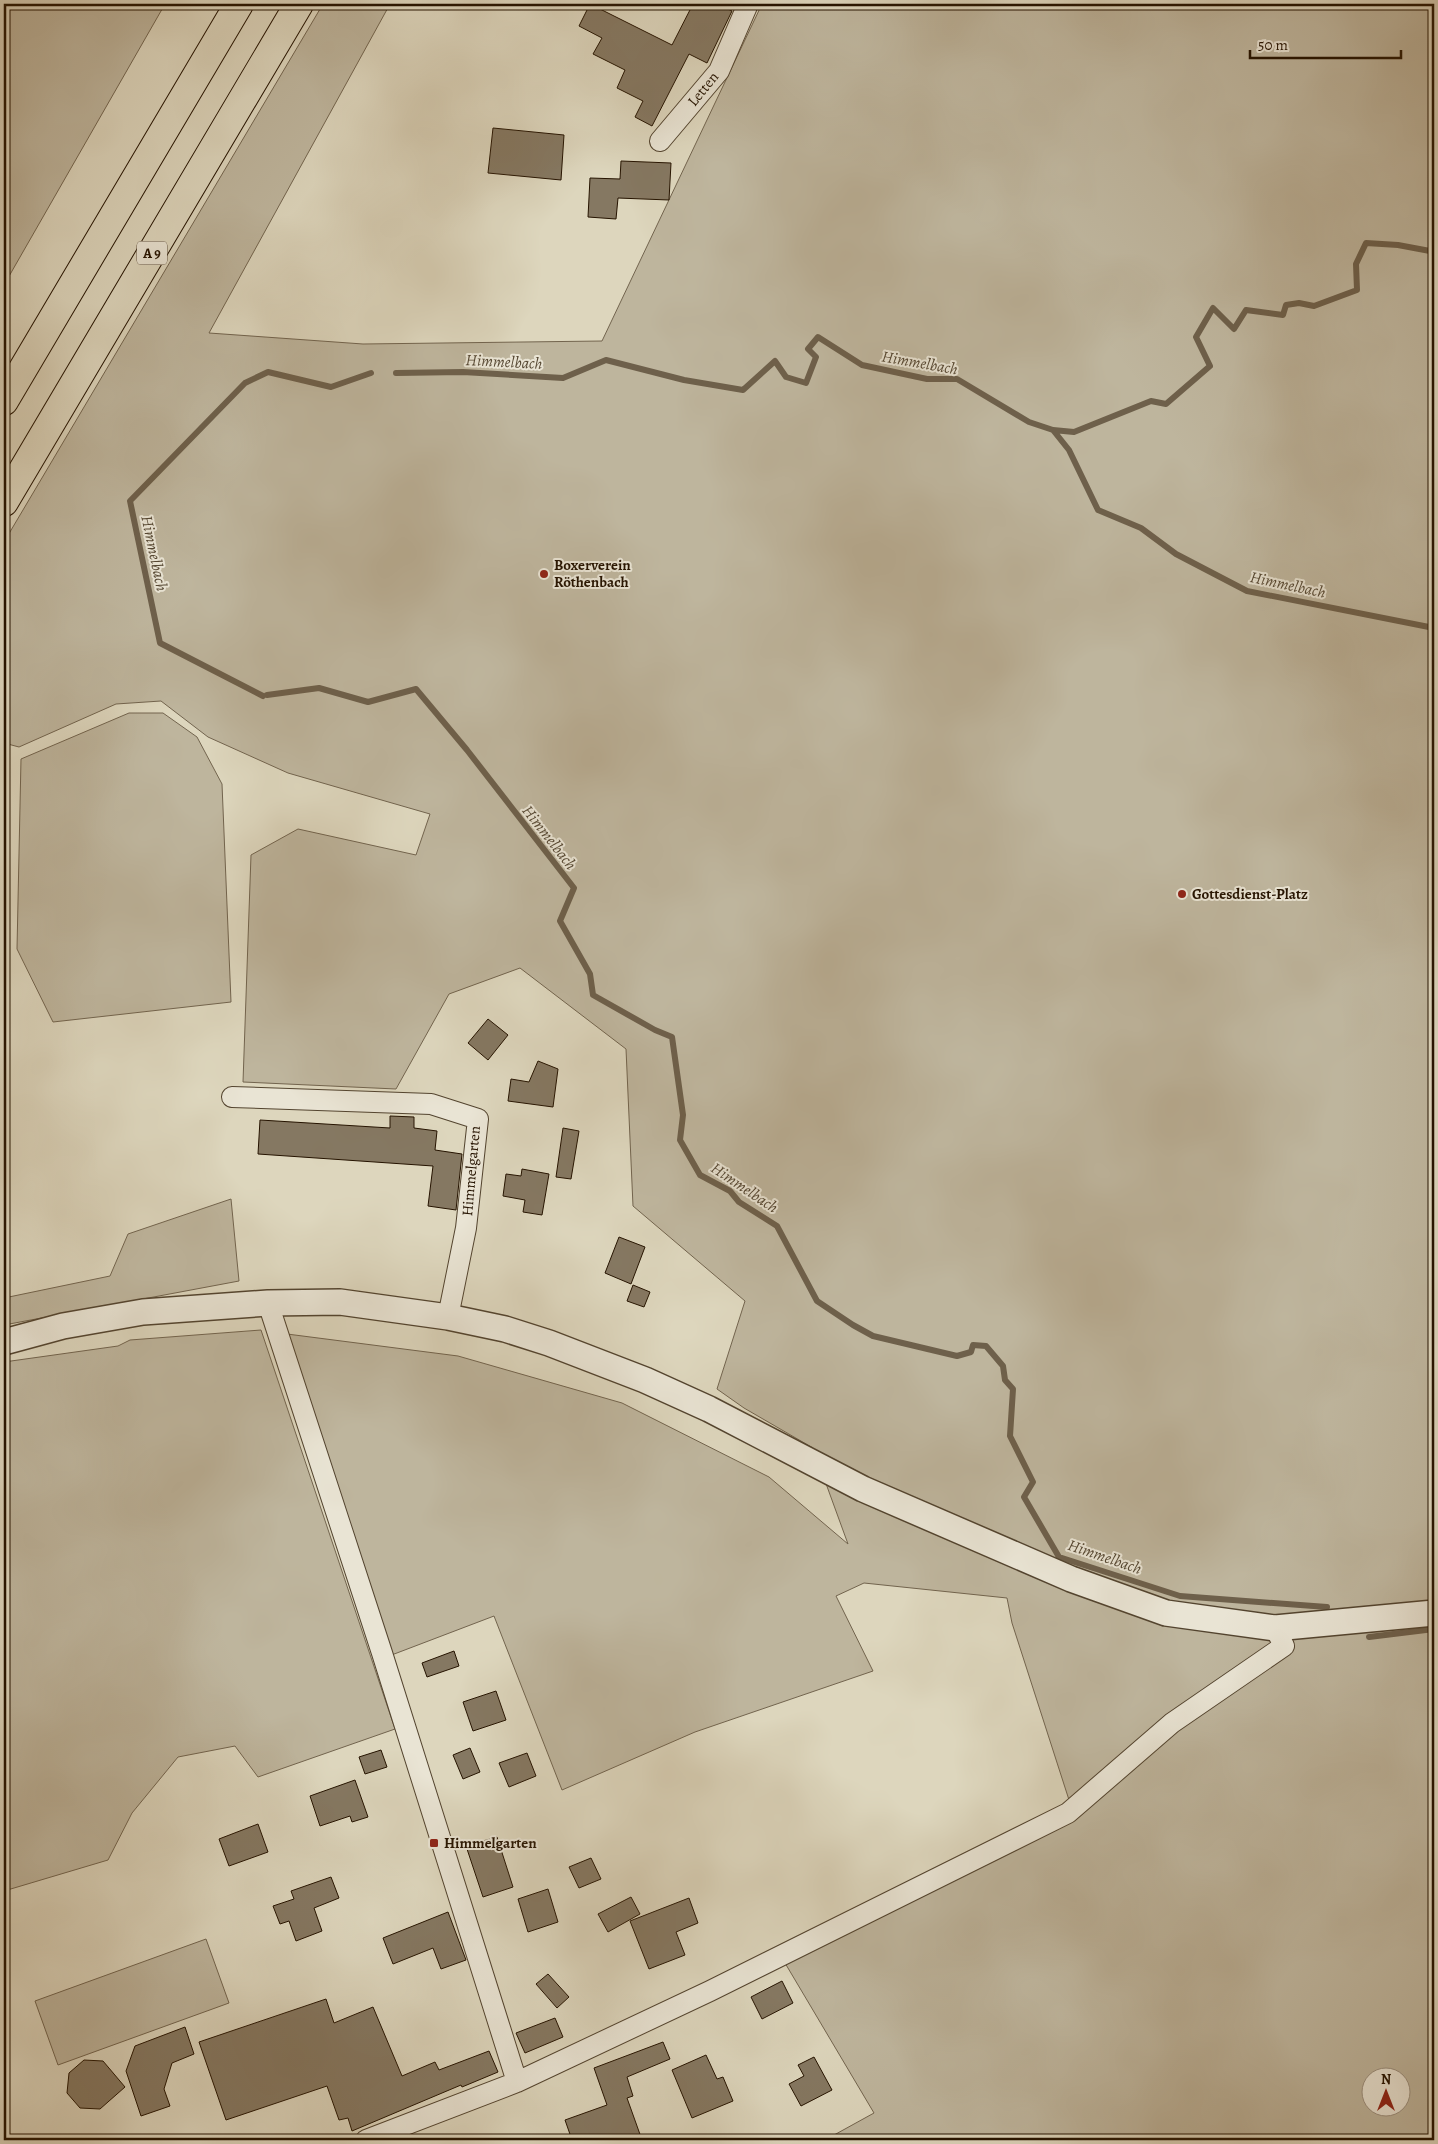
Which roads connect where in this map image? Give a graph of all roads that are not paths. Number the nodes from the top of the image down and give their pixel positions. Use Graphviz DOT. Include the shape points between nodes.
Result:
graph roads {
  1 [pos="238,4"];
  2 [pos="299,4"];
  3 [pos="748,4"];
  4 [pos="660,141"];
  5 [pos="4,401"];
  6 [pos="4,502"];
  7 [pos="232,1097"];
  8 [pos="268,1303"];
  9 [pos="448,1317"];
  10 [pos="4,1342"];
  11 [pos="1434,1613"];
  12 [pos="1275,1628"];
  13 [pos="517,2082"];
  14 [pos="366,2140"];
  1 -- 5 [label="highway"];
  2 -- 6 [label="highway, A 9"];
  3 -- 4 [label="street, Letten" via="719,71"];
  7 -- 9 [label="street, Himmelgarten" via="430,1104 478,1119 466,1228"];
  8 -- 9 [label="street" via="340,1302"];
  8 -- 10 [label="street" via="143,1312 63,1326"];
  8 -- 13 [label="street"];
  9 -- 12 [label="street" via="505,1329 549,1343 645,1380 709,1409 862,1489 1071,1580 1166,1613"];
  11 -- 12 [label="street"];
  12 -- 13 [label="street" via="1284,1646 1172,1723 1068,1813 710,1991"];
  13 -- 14 [label="street"];
}
